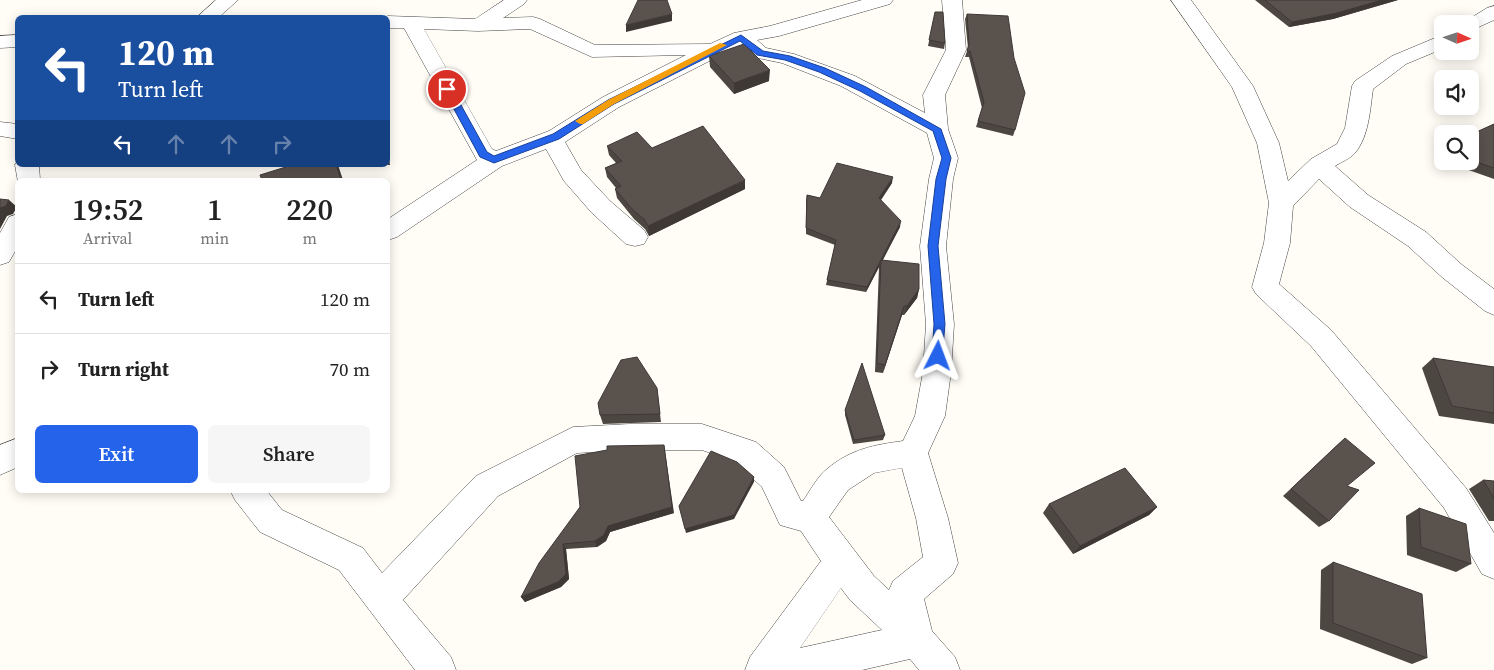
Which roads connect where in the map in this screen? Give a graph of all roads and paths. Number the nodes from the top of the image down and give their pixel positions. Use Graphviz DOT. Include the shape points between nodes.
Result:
graph roads {
  1 [pos="228,0"];
  2 [pos="517,0"];
  3 [pos="883,0"];
  4 [pos="952,0"];
  5 [pos="1181,0"];
  6 [pos="801,6"];
  7 [pos="1494,12"];
  8 [pos="210,15"];
  9 [pos="1479,20"];
  10 [pos="390,22"];
  11 [pos="411,24"];
  12 [pos="478,26"];
  13 [pos="772,32"];
  14 [pos="741,37"];
  15 [pos="15,41"];
  16 [pos="0,42"];
  17 [pos="1434,46"];
  18 [pos="715,49"];
  19 [pos="0,129"];
  20 [pos="937,129"];
  21 [pos="15,132"];
  22 [pos="551,138"];
  23 [pos="494,160"];
  24 [pos="1319,165"];
  25 [pos="1281,203"];
  26 [pos="15,228"];
  27 [pos="390,230"];
  28 [pos="635,237"];
  29 [pos="0,255"];
  30 [pos="0,264"];
  31 [pos="15,266"];
  32 [pos="1494,304"];
  33 [pos="15,453"];
  34 [pos="913,453"];
  35 [pos="0,461"];
  36 [pos="248,493"];
  37 [pos="810,517"];
  38 [pos="841,560"];
  39 [pos="1494,563"];
  40 [pos="381,599"];
  41 [pos="917,640"];
  42 [pos="438,670"];
  43 [pos="763,670"];
  44 [pos="783,670"];
  45 [pos="942,670"];
  1 -- 8 [label="street"];
  2 -- 12 [label="street"];
  3 -- 13 [label="street"];
  4 -- 20 [label="street" via="956,50 934,95"];
  5 -- 25 [label="street" via="1242,86 1268,143"];
  6 -- 13 [label="street"];
  7 -- 9 [label="street"];
  10 -- 11 [label="street"];
  11 -- 12 [label="street"];
  11 -- 23 [label="street" via="484,154"];
  12 -- 18 [label="street" via="533,23 592,51"];
  13 -- 14 [label="street"];
  14 -- 18 [label="street"];
  14 -- 20 [label="street" via="760,53 787,58 848,81"];
  15 -- 16 [label="street"];
  17 -- 24 [label="street" via="1399,60 1363,86 1356,128 1346,149"];
  18 -- 22 [label="street" via="611,102"];
  19 -- 21 [label="street"];
  20 -- 34 [label="street" via="946,158 933,246 940,324 937,372 930,416"];
  22 -- 23 [label="street"];
  22 -- 28 [label="street" via="572,175"];
  23 -- 27 [label="street"];
  24 -- 25 [label="street"];
  24 -- 32 [label="street" via="1359,202 1416,239"];
  25 -- 39 [label="street" via="1278,242 1265,287 1321,338 1455,498"];
  26 -- 29 [label="street"];
  30 -- 31 [label="street"];
  33 -- 35 [label="street"];
  34 -- 37 [label="street" via="868,460 837,480"];
  34 -- 41 [label="street" via="941,563 905,593"];
  36 -- 40 [label="street" via="271,522 351,558"];
  37 -- 38 [label="street"];
  37 -- 40 [label="street" via="791,514 773,477 745,452 702,437 573,440 487,486"];
  38 -- 41 [label="street" via="862,588"];
  38 -- 43 [label="street"];
  40 -- 42 [label="street"];
  41 -- 44 [label="street"];
  41 -- 45 [label="street"];
}
